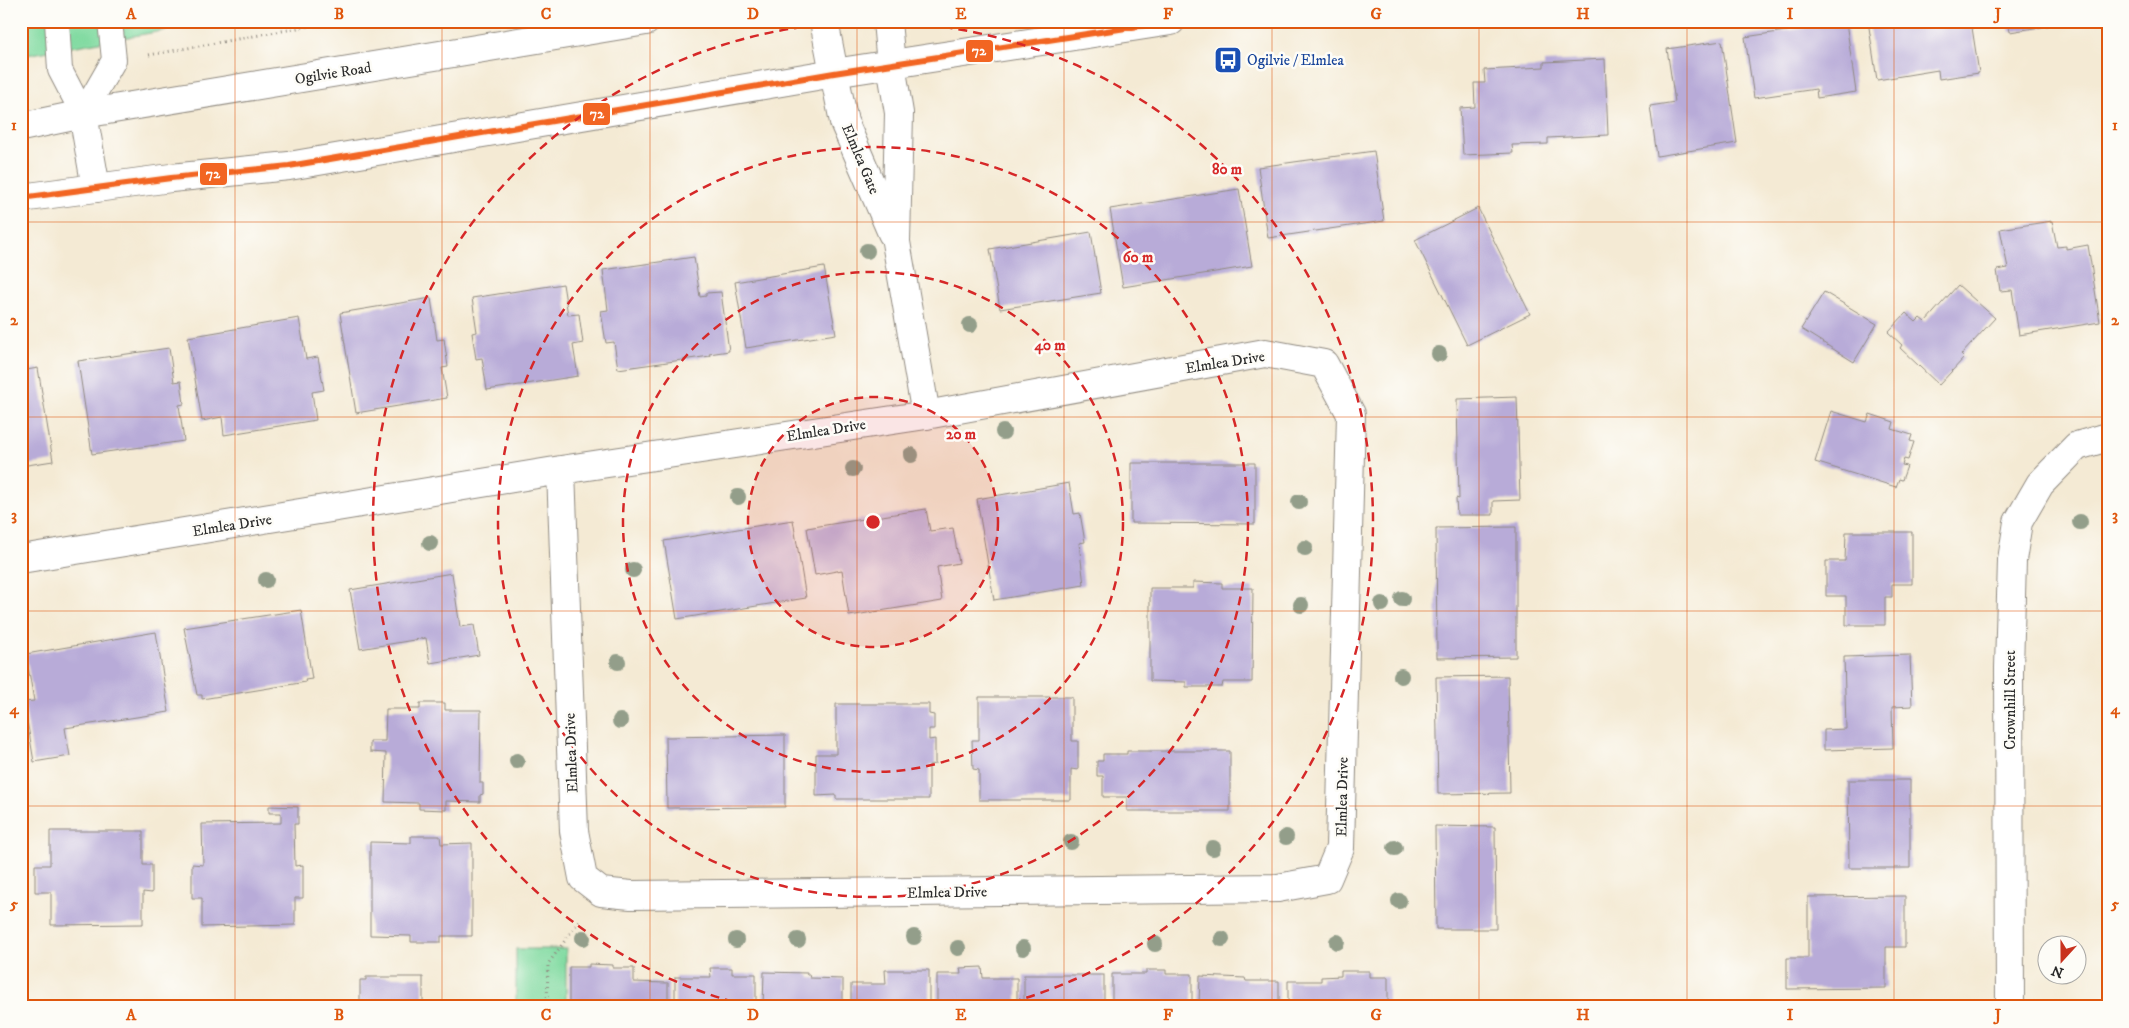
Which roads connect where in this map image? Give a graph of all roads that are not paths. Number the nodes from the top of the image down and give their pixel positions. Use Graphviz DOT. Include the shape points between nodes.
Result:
graph roads {
  1 [pos="57,21"];
  2 [pos="110,21"];
  3 [pos="646,21"];
  4 [pos="824,21"];
  5 [pos="887,21"];
  6 [pos="1171,21"];
  7 [pos="892,65"];
  8 [pos="834,74"];
  9 [pos="83,114"];
  10 [pos="21,128"];
  11 [pos="96,188"];
  12 [pos="21,198"];
  13 [pos="896,242"];
  14 [pos="926,415"];
  15 [pos="2108,437"];
  16 [pos="562,470"];
  17 [pos="21,560"];
  18 [pos="2010,1007"];
  1 -- 9 [label="lane" via="60,70"];
  2 -- 9 [label="lane" via="114,60"];
  3 -- 9 [label="street, Ogilvie Road"];
  4 -- 8 [label="street, Elmlea Gate"];
  5 -- 7 [label="street, Elmlea Gate"];
  6 -- 7 [label="street"];
  7 -- 8 [label="street"];
  7 -- 13 [label="street, Elmlea Gate" via="899,113"];
  8 -- 11 [label="street" via="289,166"];
  8 -- 13 [label="street, Elmlea Gate" via="844,122"];
  9 -- 10 [label="street, Ogilvie Road"];
  9 -- 11 [label="street"];
  11 -- 12 [label="street"];
  13 -- 14 [label="street, Elmlea Gate"];
  14 -- 16 [label="street, Elmlea Drive"];
  14 -- 16 [label="street, Elmlea Drive" via="1265,354 1324,364 1351,414 1340,848 1327,878 1278,888 630,895 601,892 584,878 574,831"];
  15 -- 18 [label="street, Crownhill Street" via="2077,446 2040,484 2018,522 2012,560 2009,668"];
  16 -- 17 [label="street, Elmlea Drive"];
}
